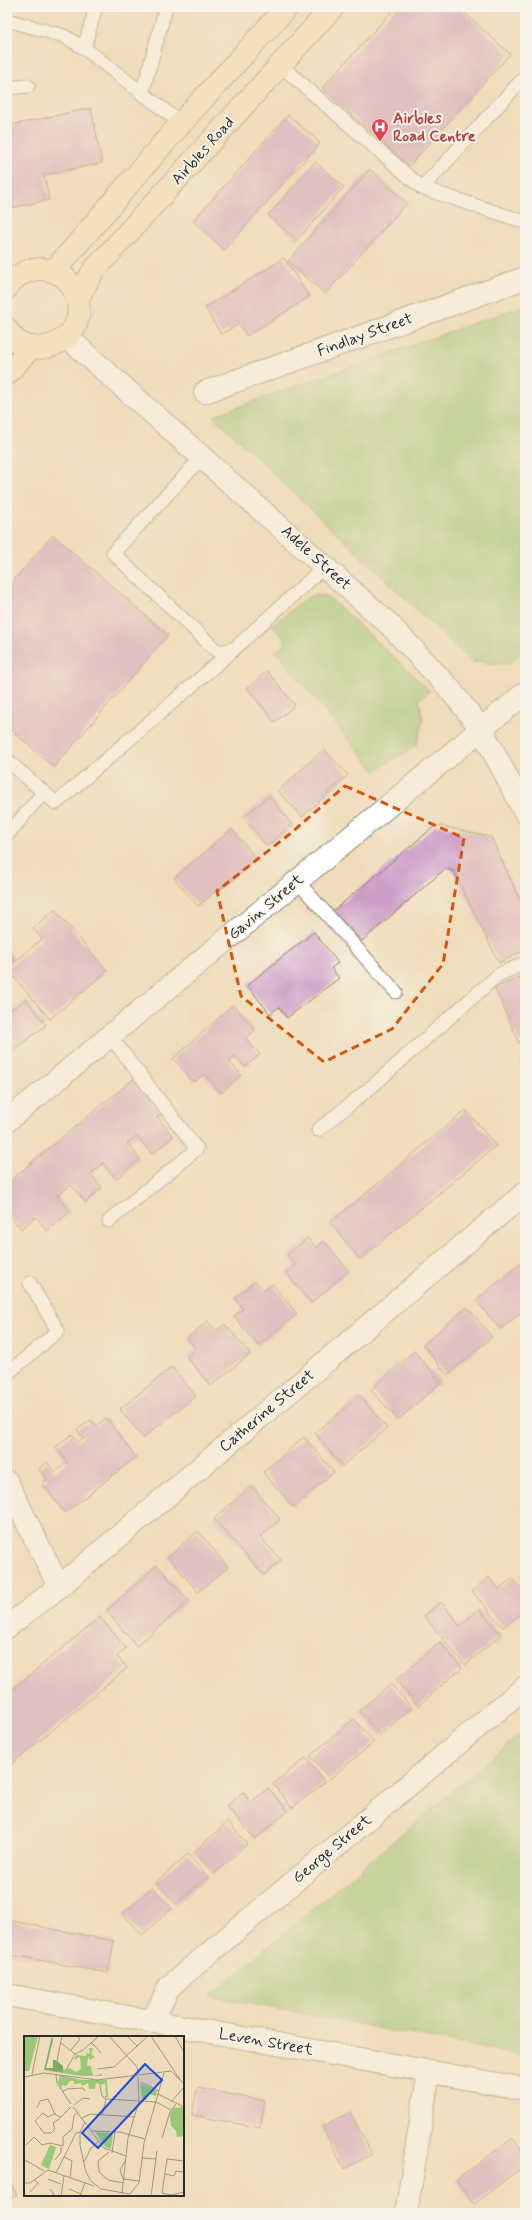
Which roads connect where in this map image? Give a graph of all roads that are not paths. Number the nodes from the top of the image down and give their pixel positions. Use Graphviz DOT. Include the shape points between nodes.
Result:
graph roads {
  1 [pos="96,7"];
  2 [pos="166,7"];
  3 [pos="287,7"];
  4 [pos="333,7"];
  5 [pos="7,20"];
  6 [pos="84,48"];
  7 [pos="280,65"];
  8 [pos="520,81"];
  9 [pos="28,86"];
  10 [pos="7,88"];
  11 [pos="142,94"];
  12 [pos="182,123"];
  13 [pos="422,188"];
  14 [pos="525,222"];
  15 [pos="54,271"];
  16 [pos="525,278"];
  17 [pos="8,284"];
  18 [pos="78,297"];
  19 [pos="7,329"];
  20 [pos="67,337"];
  21 [pos="31,347"];
  22 [pos="7,374"];
  23 [pos="205,392"];
  24 [pos="202,457"];
  25 [pos="325,566"];
  26 [pos="234,649"];
  27 [pos="525,693"];
  28 [pos="482,730"];
  29 [pos="7,760"];
  30 [pos="44,792"];
  31 [pos="525,812"];
  32 [pos="7,835"];
  33 [pos="297,881"];
  34 [pos="525,963"];
  35 [pos="396,992"];
  36 [pos="110,1036"];
  37 [pos="7,1121"];
  38 [pos="318,1130"];
  39 [pos="525,1193"];
  40 [pos="109,1221"];
  41 [pos="30,1283"];
  42 [pos="7,1374"];
  43 [pos="7,1482"];
  44 [pos="59,1587"];
  45 [pos="7,1627"];
  46 [pos="525,1687"];
  47 [pos="7,1995"];
  48 [pos="152,2022"];
  49 [pos="429,2071"];
  50 [pos="525,2090"];
  51 [pos="406,2213"];
  1 -- 6 [label="lane"];
  2 -- 11 [label="lane"];
  3 -- 12 [label="main road, Airbles Road"];
  4 -- 7 [label="main road, Airbles Road"];
  5 -- 6 [label="lane" via="64,36"];
  6 -- 11 [label="lane"];
  7 -- 13 [label="lane"];
  7 -- 18 [label="main road, Airbles Road" via="94,270"];
  8 -- 13 [label="lane"];
  9 -- 10 [label="lane"];
  11 -- 12 [label="lane"];
  12 -- 15 [label="main road, Airbles Road"];
  13 -- 14 [label="lane"];
  15 -- 17 [label="main road" via="34,269 22,273"];
  15 -- 18 [label="main road" via="68,280"];
  16 -- 23 [label="street, Findlay Street"];
  18 -- 20 [label="main road" via="79,315 75,328"];
  19 -- 21 [label="main road" via="16,340"];
  20 -- 21 [label="main road" via="57,344"];
  20 -- 24 [label="street, Adele Street"];
  21 -- 22 [label="main road"];
  24 -- 25 [label="street, Adele Street"];
  24 -- 26 [label="lane" via="113,553 218,652"];
  25 -- 26 [label="lane"];
  25 -- 28 [label="street, Adele Street" via="390,625 449,688"];
  26 -- 30 [label="lane" via="56,803"];
  27 -- 28 [label="street, Gavin Street"];
  28 -- 31 [label="street, Adele Street"];
  28 -- 33 [label="street, Gavin Street"];
  29 -- 30 [label="lane"];
  30 -- 32 [label="lane"];
  33 -- 35 [label="lane"];
  33 -- 36 [label="street, Gavin Street"];
  34 -- 38 [label="lane" via="498,976"];
  36 -- 37 [label="street, Gavin Street"];
  36 -- 40 [label="lane" via="197,1149"];
  39 -- 44 [label="street, Catherine Street"];
  41 -- 42 [label="lane" via="58,1332"];
  43 -- 44 [label="street"];
  44 -- 45 [label="street, Catherine Street"];
  46 -- 48 [label="street, George Street" via="169,1987"];
  47 -- 48 [label="street, Leven Street"];
  48 -- 49 [label="street, Leven Street"];
  49 -- 50 [label="street, Leven Street"];
  49 -- 51 [label="street"];
}
